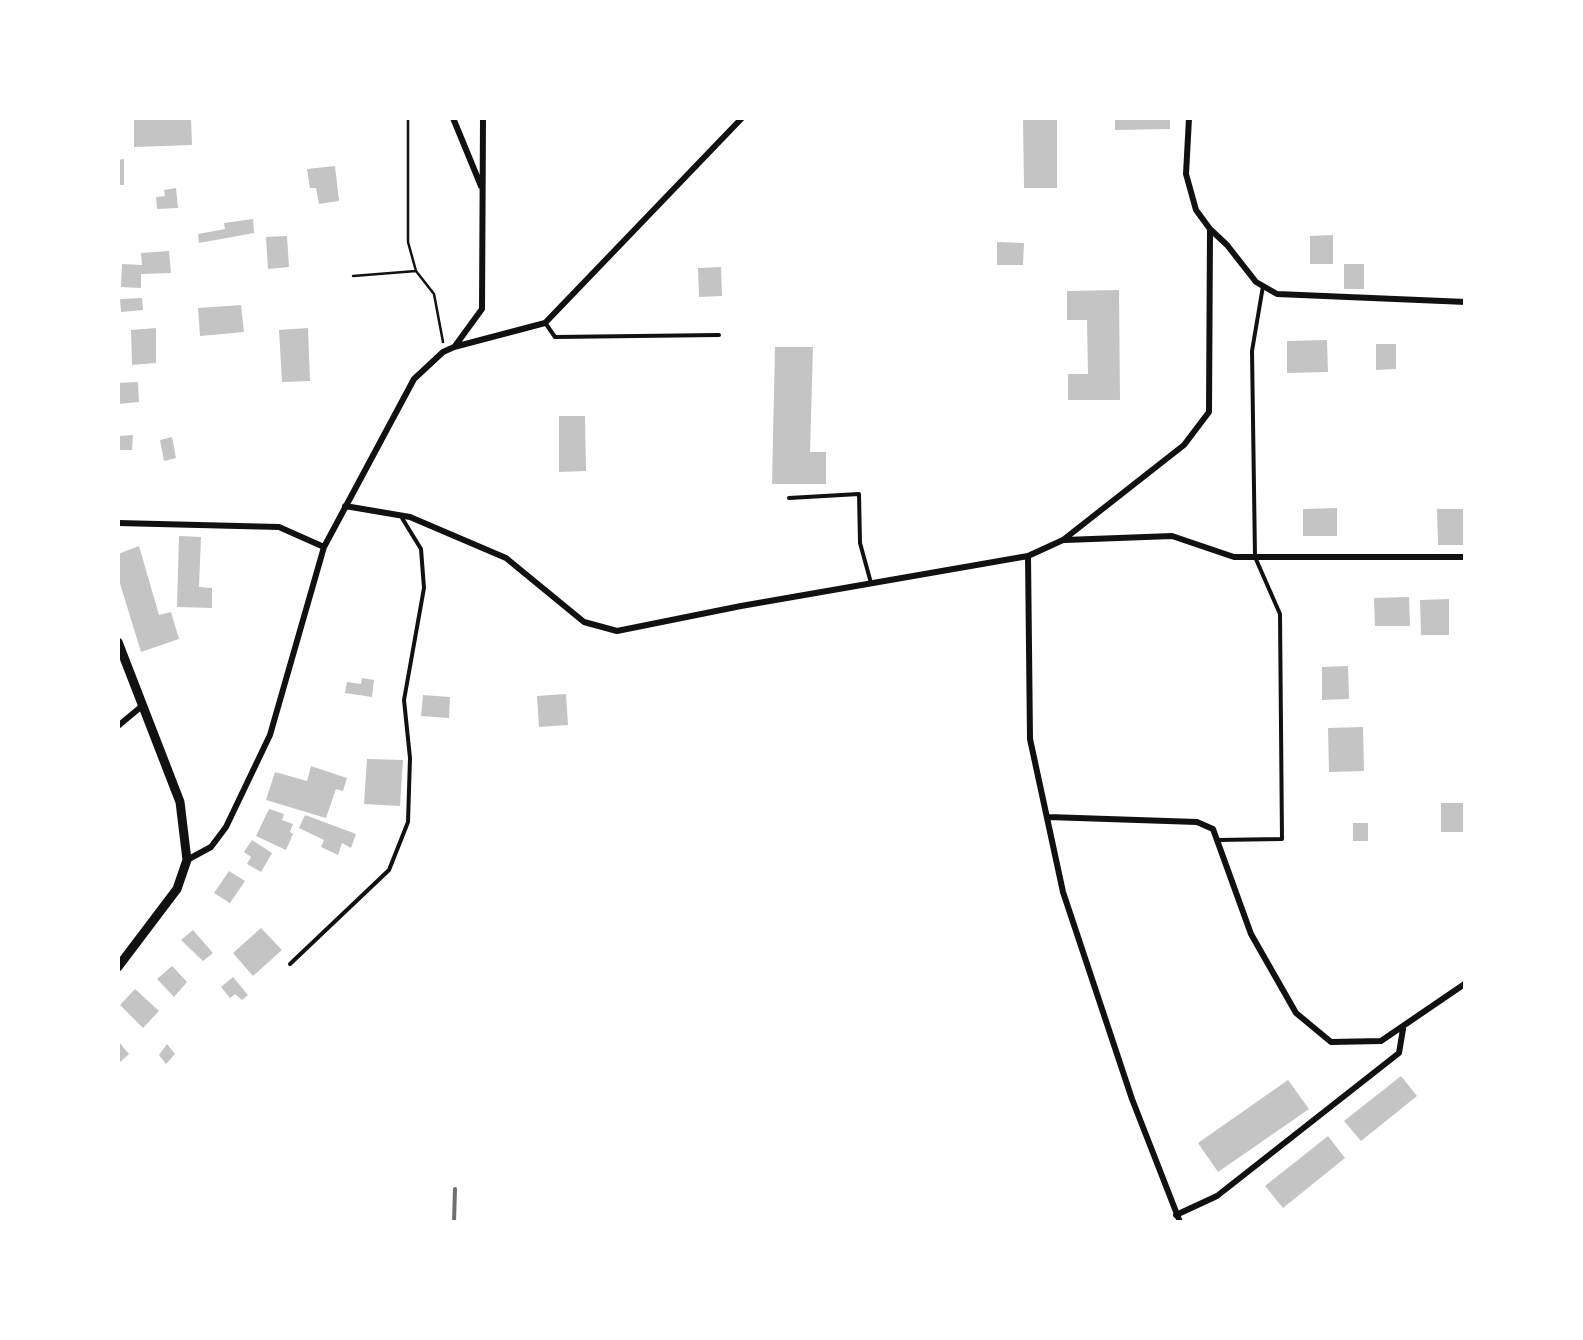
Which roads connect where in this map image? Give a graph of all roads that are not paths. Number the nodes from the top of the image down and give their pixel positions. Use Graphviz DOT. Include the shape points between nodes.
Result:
graph roads {
  1 [pos="453,118"];
  2 [pos="483,118"];
  3 [pos="742,118"];
  4 [pos="1189,118"];
  5 [pos="483,192"];
  6 [pos="1210,229"];
  7 [pos="1263,286"];
  8 [pos="1466,302"];
  9 [pos="545,323"];
  10 [pos="720,335"];
  11 [pos="454,347"];
  12 [pos="789,498"];
  13 [pos="345,506"];
  14 [pos="398,514"];
  15 [pos="118,523"];
  16 [pos="1063,540"];
  17 [pos="324,547"];
  18 [pos="1028,556"];
  19 [pos="1255,557"];
  20 [pos="1466,557"];
  21 [pos="870,584"];
  22 [pos="118,642"];
  23 [pos="142,706"];
  24 [pos="118,726"];
  25 [pos="1048,817"];
  26 [pos="1218,840"];
  27 [pos="187,860"];
  28 [pos="290,964"];
  29 [pos="118,967"];
  30 [pos="1465,982"];
  31 [pos="1403,1028"];
  32 [pos="1178,1219"];
  1 -- 5 [label="street"];
  2 -- 5 [label="street"];
  3 -- 9 [label="street"];
  4 -- 6 [label="street" via="1186,174 1196,210"];
  5 -- 11 [label="street" via="482,309"];
  6 -- 7 [label="street"];
  6 -- 16 [label="street" via="1209,412 1184,445"];
  7 -- 8 [label="street" via="1277,294"];
  7 -- 19 [label="lane" via="1252,351"];
  9 -- 10 [label="lane" via="555,337"];
  9 -- 11 [label="street"];
  11 -- 13 [label="street" via="414,379"];
  12 -- 21 [label="lane" via="858,494"];
  13 -- 14 [label="street"];
  13 -- 17 [label="street"];
  14 -- 21 [label="street" via="506,558 584,622 617,631"];
  14 -- 28 [label="lane" via="421,549 424,588 404,700 408,822 389,870"];
  15 -- 17 [label="street" via="279,526"];
  16 -- 18 [label="street"];
  16 -- 19 [label="street" via="1172,536 1234,557"];
  17 -- 27 [label="street" via="270,735 226,827 211,847"];
  18 -- 21 [label="street"];
  18 -- 25 [label="street" via="1030,739"];
  19 -- 20 [label="street"];
  19 -- 26 [label="lane" via="1280,614 1282,838"];
  22 -- 23 [label="main road"];
  23 -- 24 [label="street"];
  23 -- 27 [label="main road" via="180,802"];
  25 -- 26 [label="street" via="1196,822 1213,829"];
  25 -- 32 [label="street" via="1063,892"];
  26 -- 31 [label="street" via="1251,934 1296,1013 1331,1042 1380,1041"];
  27 -- 29 [label="main road" via="177,889"];
  30 -- 31 [label="street"];
  31 -- 32 [label="street" via="1400,1054 1218,1196"];
}
